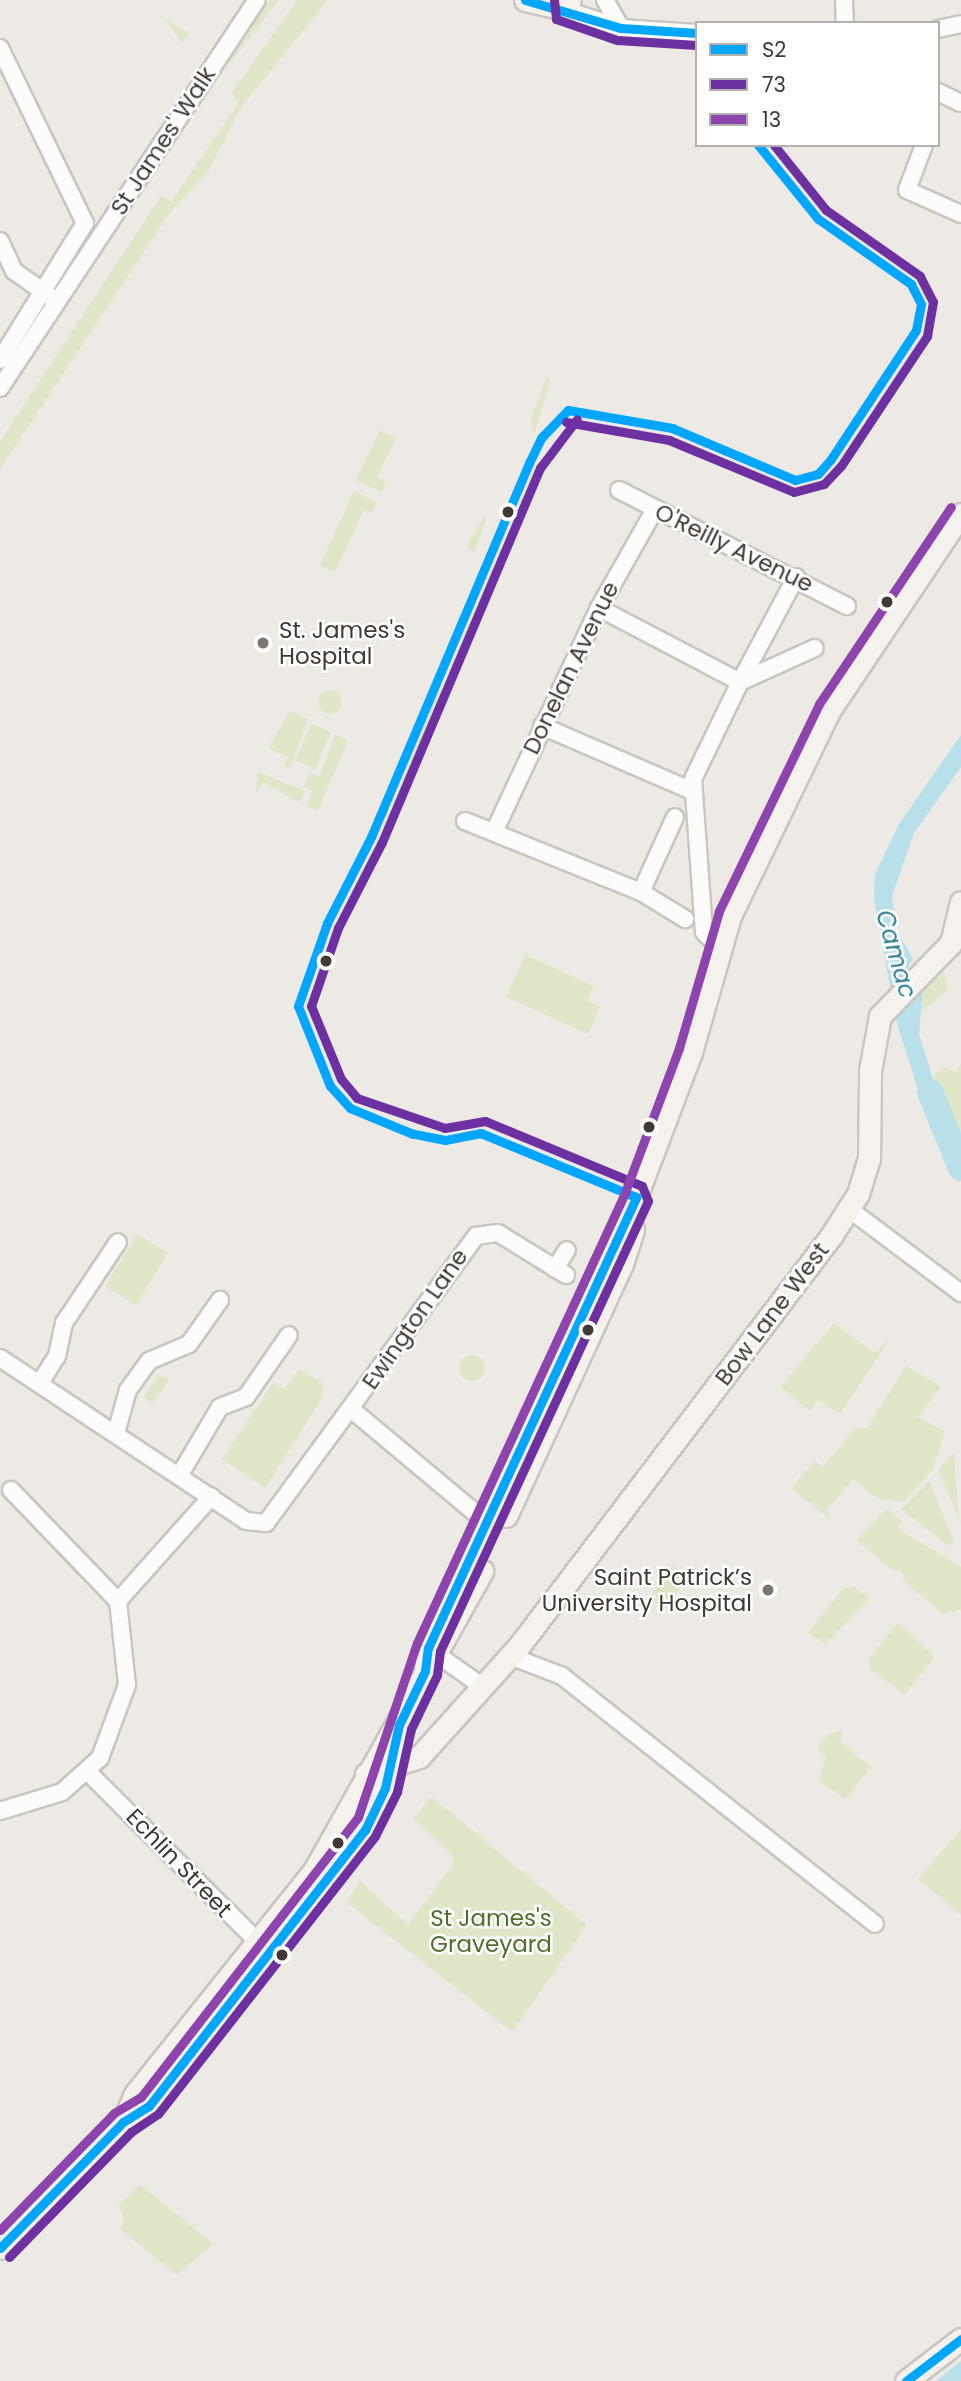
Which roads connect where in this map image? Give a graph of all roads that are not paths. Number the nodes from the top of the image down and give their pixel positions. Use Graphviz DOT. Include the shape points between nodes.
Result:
graph roads {
  1 [pos="257,0"];
  2 [pos="525,0"];
  3 [pos="604,0"];
  4 [pos="844,0"];
  5 [pos="566,4"];
  6 [pos="845,21"];
  7 [pos="961,24"];
  8 [pos="621,28"];
  9 [pos="940,29"];
  10 [pos="695,33"];
  11 [pos="0,48"];
  12 [pos="940,93"];
  13 [pos="961,103"];
  14 [pos="923,147"];
  15 [pos="961,214"];
  16 [pos="0,241"];
  17 [pos="7,274"];
  18 [pos="51,297"];
  19 [pos="0,360"];
  20 [pos="0,388"];
  21 [pos="620,490"];
  22 [pos="655,509"];
  23 [pos="961,514"];
  24 [pos="796,577"];
  25 [pos="847,606"];
  26 [pos="598,608"];
  27 [pos="816,648"];
  28 [pos="740,682"];
  29 [pos="542,726"];
  30 [pos="690,790"];
  31 [pos="675,817"];
  32 [pos="465,821"];
  33 [pos="494,832"];
  34 [pos="641,892"];
  35 [pos="961,902"];
  36 [pos="685,919"];
  37 [pos="956,943"];
  38 [pos="718,946"];
  39 [pos="849,1209"];
  40 [pos="118,1242"];
  41 [pos="567,1250"];
  42 [pos="961,1293"];
  43 [pos="220,1300"];
  44 [pos="289,1335"];
  45 [pos="0,1358"];
  46 [pos="40,1383"];
  47 [pos="351,1409"];
  48 [pos="116,1433"];
  49 [pos="179,1476"];
  50 [pos="11,1490"];
  51 [pos="211,1497"];
  52 [pos="496,1522"];
  53 [pos="118,1601"];
  54 [pos="434,1652"];
  55 [pos="510,1656"];
  56 [pos="483,1687"];
  57 [pos="399,1725"];
  58 [pos="391,1770"];
  59 [pos="88,1772"];
  60 [pos="366,1774"];
  61 [pos="0,1811"];
  62 [pos="875,1924"];
  63 [pos="264,1948"];
  64 [pos="0,2248"];
  65 [pos="961,2339"];
  66 [pos="906,2381"];
  1 -- 18 [label="street, St James' Walk" via="69,283"];
  2 -- 5 [label="main road"];
  3 -- 8 [label="street"];
  4 -- 6 [label="street"];
  5 -- 8 [label="street"];
  7 -- 9 [label="street"];
  8 -- 10 [label="street"];
  11 -- 18 [label="street" via="85,223"];
  12 -- 13 [label="street"];
  14 -- 15 [label="street" via="907,190"];
  16 -- 17 [label="street"];
  17 -- 18 [label="street"];
  18 -- 19 [label="street"];
  18 -- 20 [label="street"];
  21 -- 22 [label="street, O'Reilly Avenue"];
  22 -- 24 [label="street, O'Reilly Avenue"];
  22 -- 26 [label="street, Donelan Avenue"];
  23 -- 38 [label="main road" via="828,711"];
  24 -- 25 [label="street, O'Reilly Avenue"];
  24 -- 28 [label="street"];
  26 -- 28 [label="street"];
  26 -- 29 [label="street, Donelan Avenue"];
  27 -- 28 [label="street"];
  28 -- 30 [label="street"];
  29 -- 30 [label="street"];
  29 -- 33 [label="street, Donelan Avenue"];
  30 -- 38 [label="street" via="704,932"];
  31 -- 34 [label="street"];
  32 -- 33 [label="street"];
  33 -- 34 [label="street"];
  34 -- 36 [label="street"];
  35 -- 37 [label="main road"];
  37 -- 39 [label="main road, Bow Lane West" via="888,1002 873,1044 869,1159"];
  38 -- 52 [label="main road" via="691,1052 628,1215 633,1230 622,1264"];
  39 -- 42 [label="street"];
  39 -- 55 [label="main road, Bow Lane West"];
  40 -- 46 [label="street" via="64,1323 57,1356"];
  41 -- 47 [label="street, Ewington Lane" via="560,1272 498,1233 476,1236"];
  43 -- 48 [label="street" via="190,1344 149,1361 128,1390"];
  44 -- 49 [label="street" via="246,1397 220,1407"];
  45 -- 46 [label="street, Ewington Lane"];
  46 -- 48 [label="street, Ewington Lane"];
  47 -- 51 [label="street, Ewington Lane" via="271,1520 253,1524"];
  47 -- 52 [label="street"];
  48 -- 49 [label="street, Ewington Lane"];
  49 -- 51 [label="street, Ewington Lane"];
  50 -- 53 [label="street"];
  51 -- 53 [label="street"];
  52 -- 54 [label="main road"];
  53 -- 59 [label="street" via="127,1685 110,1740"];
  54 -- 56 [label="street"];
  54 -- 57 [label="main road"];
  55 -- 56 [label="main road, Bow Lane West"];
  55 -- 62 [label="street" via="552,1669"];
  56 -- 58 [label="main road, Bow Lane West" via="419,1757"];
  57 -- 58 [label="main road"];
  57 -- 60 [label="main road" via="382,1740"];
  58 -- 60 [label="main road, Bow Lane West"];
  58 -- 63 [label="main road" via="358,1842"];
  59 -- 61 [label="street" via="38,1804"];
  59 -- 63 [label="street, Echlin Street"];
  60 -- 63 [label="main road" via="315,1869"];
  63 -- 64 [label="main road" via="135,2094 123,2122"];
  65 -- 66 [label="main road"];
}
